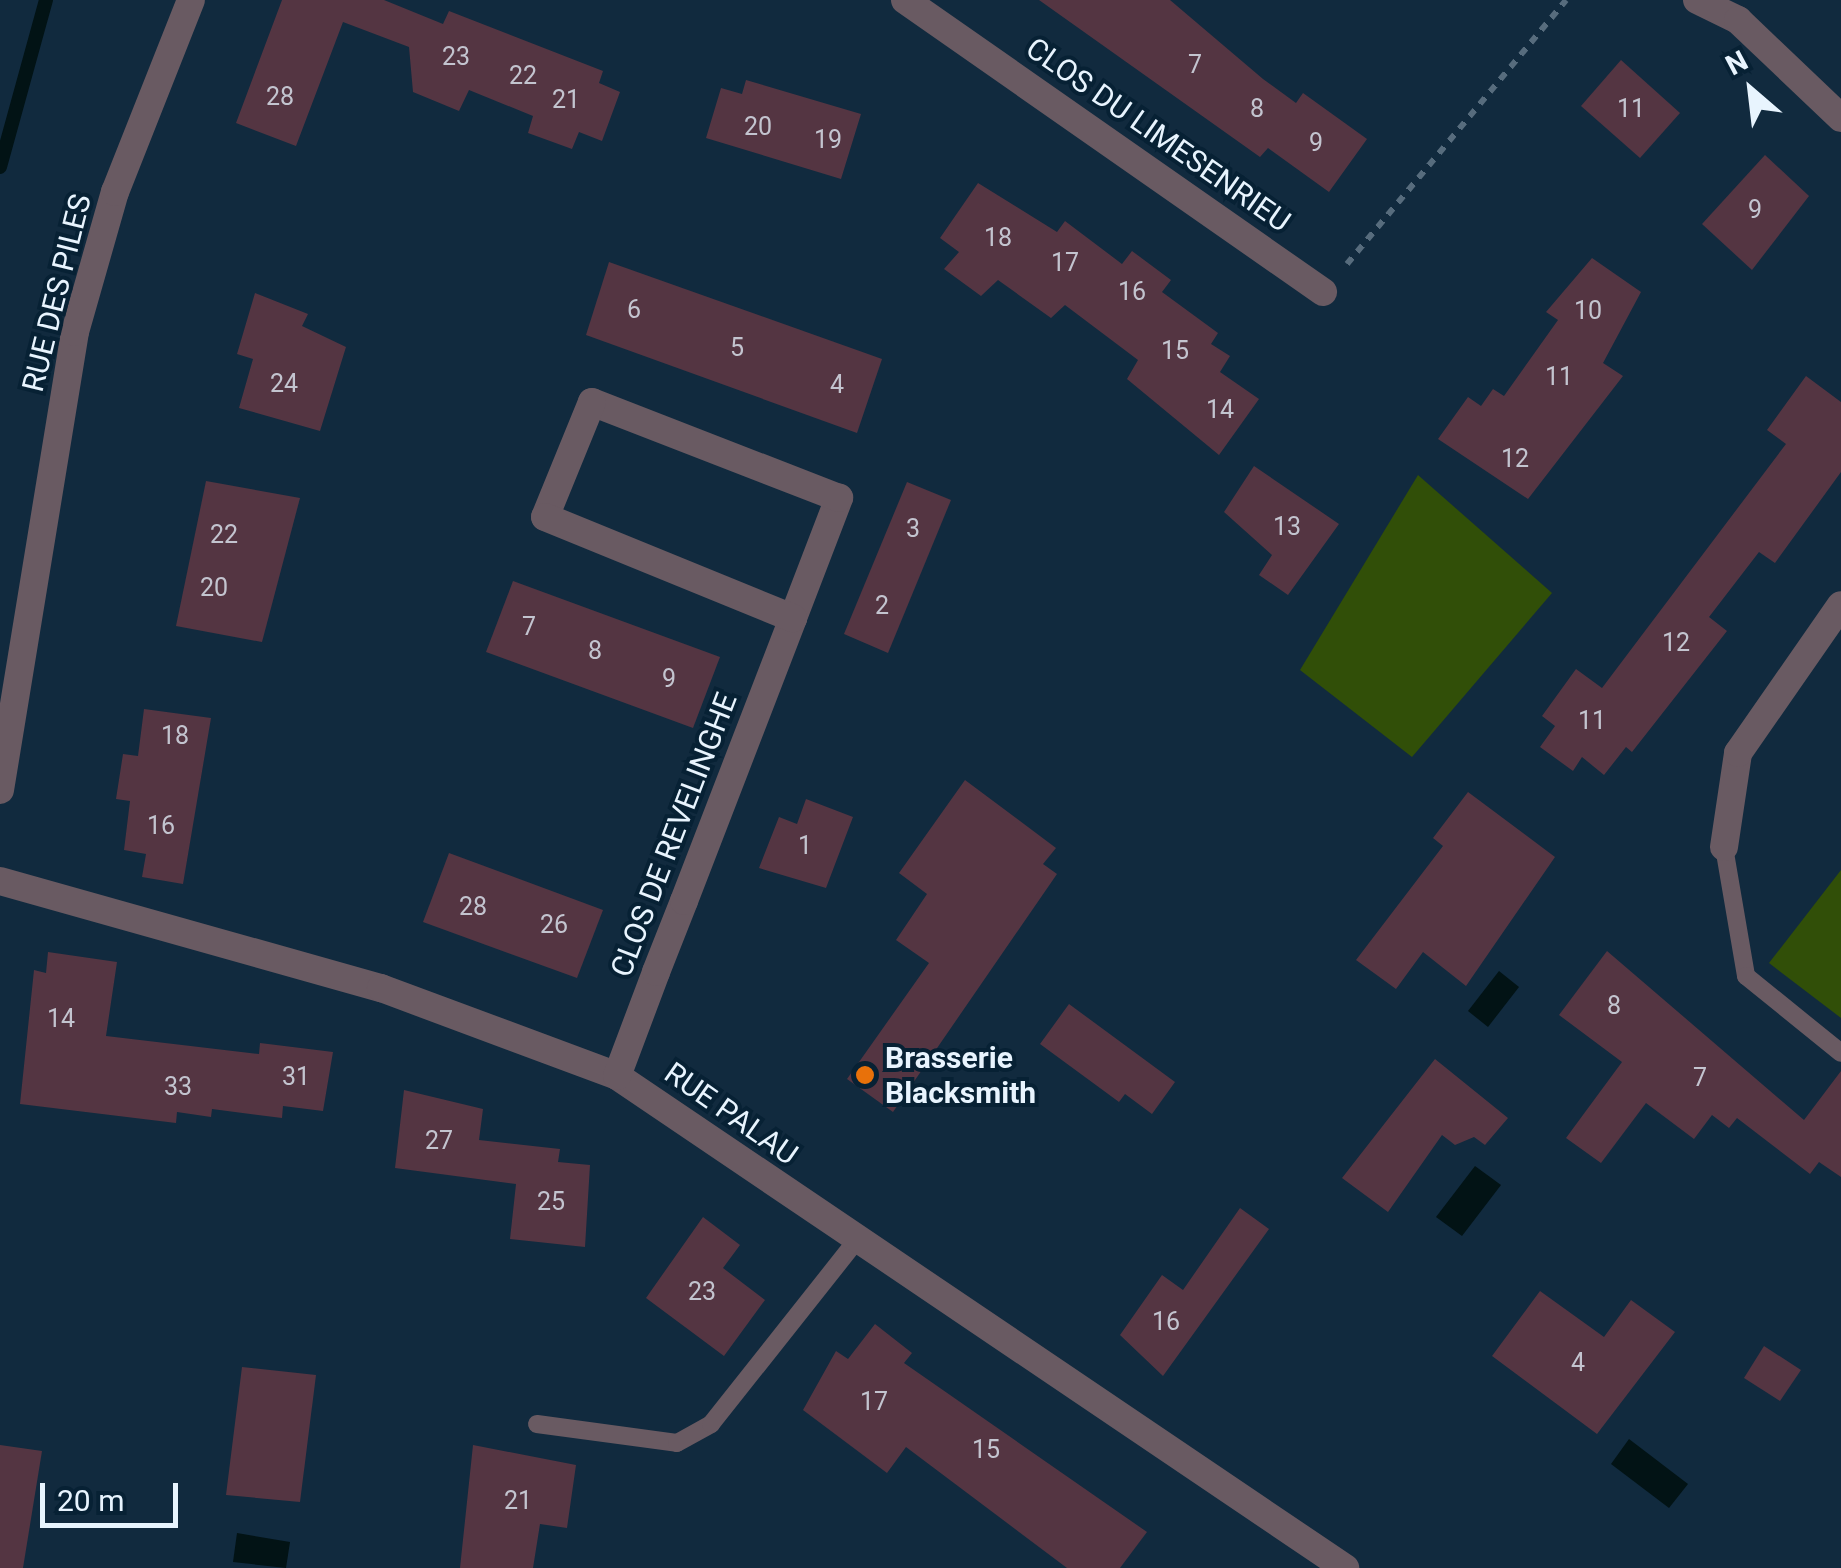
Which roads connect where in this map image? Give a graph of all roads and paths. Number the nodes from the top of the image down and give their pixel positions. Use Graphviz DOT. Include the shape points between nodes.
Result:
graph roads {
  1 [pos="191,0"];
  2 [pos="905,0"];
  3 [pos="1566,0"];
  4 [pos="1697,0"];
  5 [pos="1746,10"];
  6 [pos="1841,118"];
  7 [pos="1324,292"];
  8 [pos="1841,605"];
  9 [pos="793,618"];
  10 [pos="0,790"];
  11 [pos="1724,847"];
  12 [pos="0,881"];
  13 [pos="1841,1053"];
  14 [pos="617,1076"];
  15 [pos="855,1242"];
  16 [pos="537,1424"];
  17 [pos="1345,1568"];
  1 -- 10 [label="street, RUE DES PILES" via="116,192 76,332"];
  2 -- 7 [label="street, CLOS DU LIMESENRIEU"];
  3 -- 7 [label="path"];
  4 -- 5 [label="street"];
  5 -- 6 [label="street"];
  8 -- 11 [label="street" via="1738,753"];
  9 -- 9 [label="street, CLOS DE REVELINGHE" via="545,518 592,402 839,498"];
  9 -- 14 [label="street, CLOS DE REVELINGHE"];
  11 -- 13 [label="lane" via="1746,976"];
  12 -- 14 [label="street, RUE PALAU" via="381,988"];
  14 -- 15 [label="street, RUE PALAU"];
  15 -- 16 [label="lane" via="712,1424 677,1442"];
  15 -- 17 [label="street, RUE PALAU"];
}
